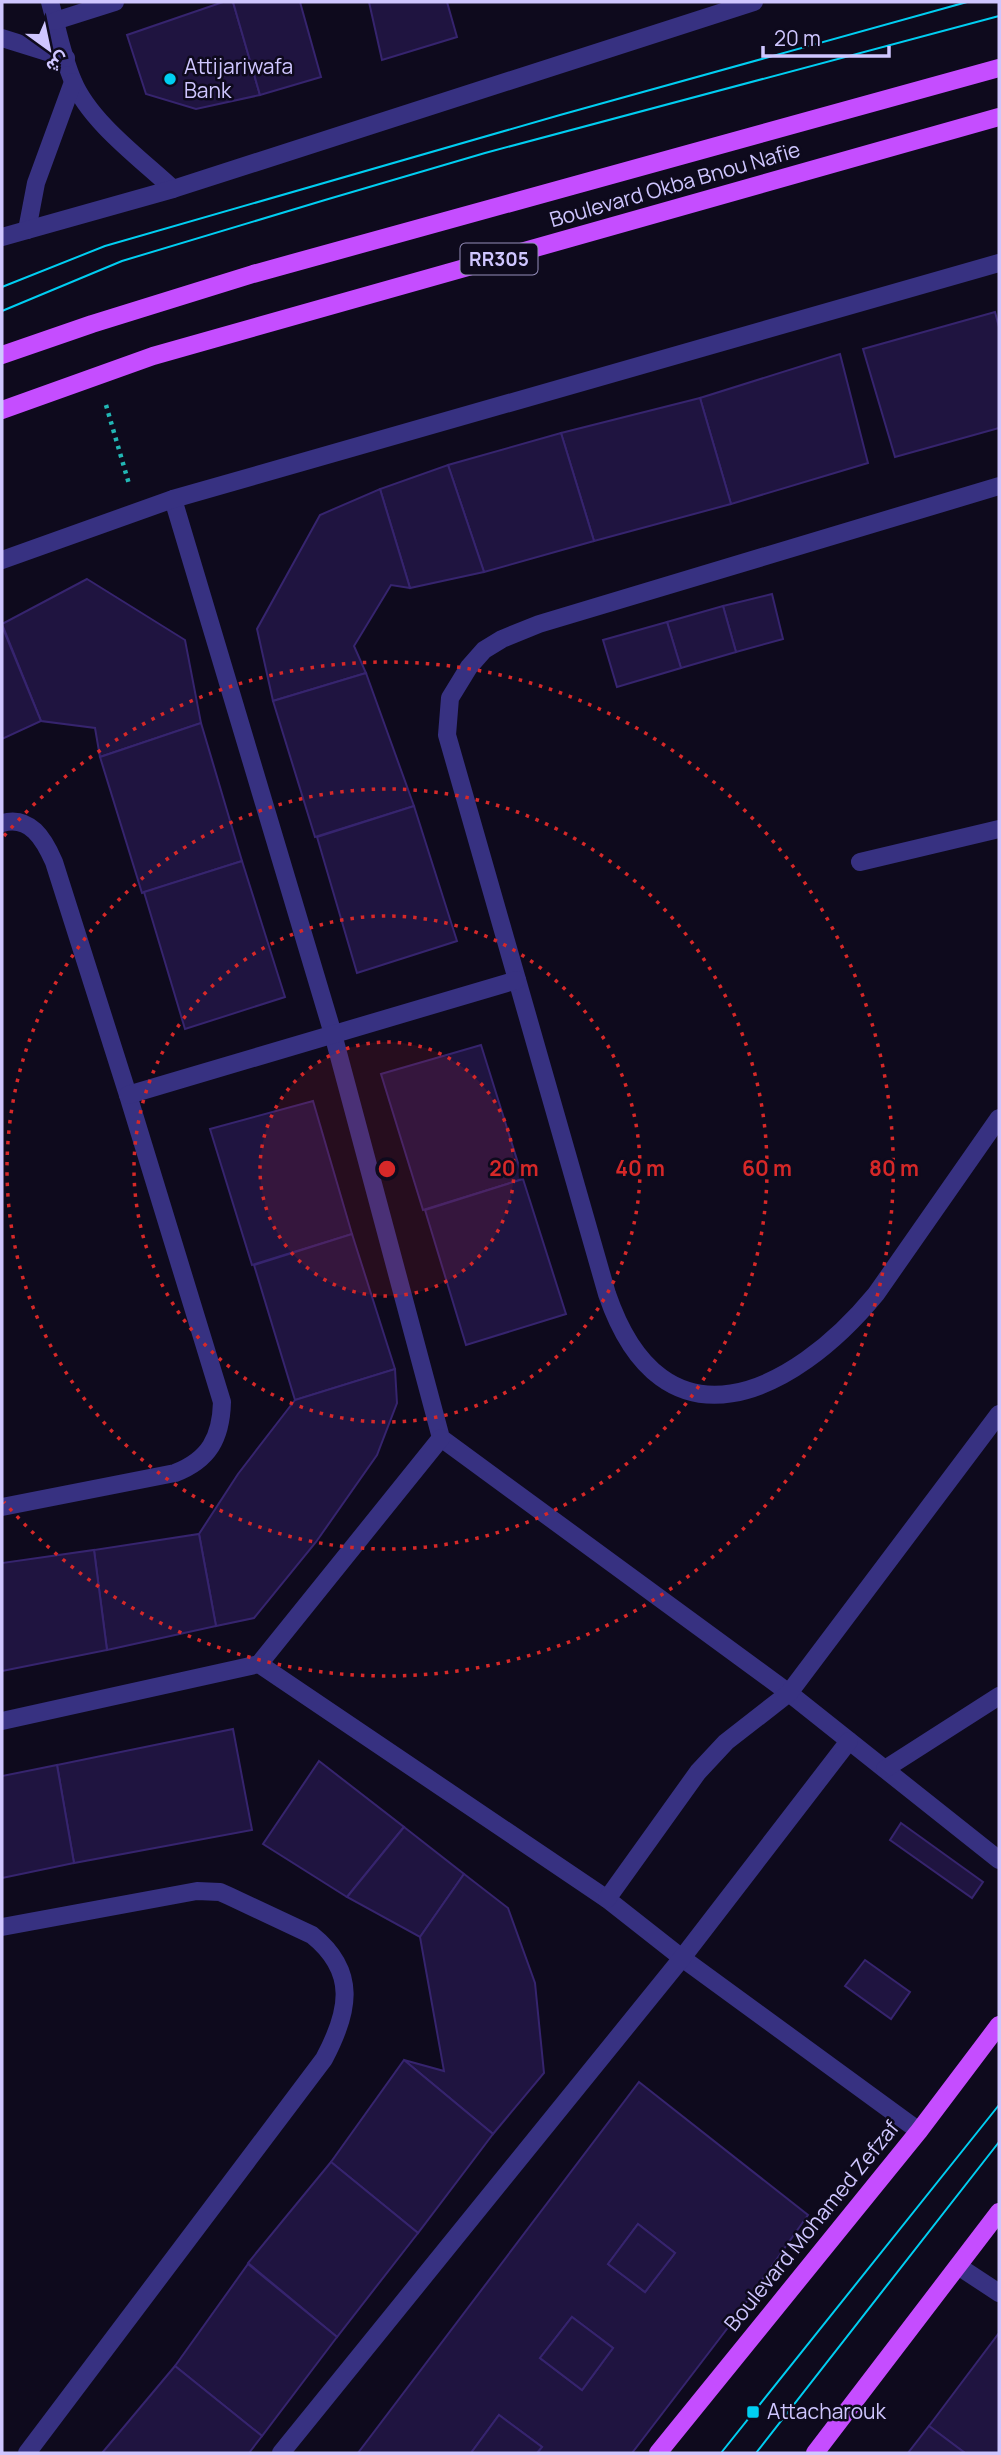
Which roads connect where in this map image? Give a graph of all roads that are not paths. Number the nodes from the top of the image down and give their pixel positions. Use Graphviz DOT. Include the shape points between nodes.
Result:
graph roads {
  1 [pos="50,2"];
  2 [pos="115,2"];
  3 [pos="754,2"];
  4 [pos="55,21"];
  5 [pos="2,38"];
  6 [pos="66,58"];
  7 [pos="999,68"];
  8 [pos="73,82"];
  9 [pos="999,117"];
  10 [pos="173,188"];
  11 [pos="27,230"];
  12 [pos="2,237"];
  13 [pos="999,263"];
  14 [pos="2,355"];
  15 [pos="2,410"];
  16 [pos="999,486"];
  17 [pos="173,499"];
  18 [pos="2,560"];
  19 [pos="2,823"];
  20 [pos="999,829"];
  21 [pos="860,862"];
  22 [pos="517,980"];
  23 [pos="333,1034"];
  24 [pos="128,1095"];
  25 [pos="999,1118"];
  26 [pos="999,1414"];
  27 [pos="441,1438"];
  28 [pos="2,1507"];
  29 [pos="259,1664"];
  30 [pos="789,1693"];
  31 [pos="999,1696"];
  32 [pos="2,1721"];
  33 [pos="849,1741"];
  34 [pos="885,1769"];
  35 [pos="999,1860"];
  36 [pos="607,1899"];
  37 [pos="2,1927"];
  38 [pos="682,1958"];
  39 [pos="999,2025"];
  40 [pos="919,2131"];
  41 [pos="999,2212"];
  42 [pos="958,2266"];
  43 [pos="999,2293"];
  44 [pos="27,2453"];
  45 [pos="281,2453"];
  46 [pos="658,2453"];
  47 [pos="815,2453"];
  1 -- 4 [label="street"];
  2 -- 4 [label="street"];
  3 -- 10 [label="street"];
  4 -- 6 [label="street"];
  5 -- 6 [label="street"];
  6 -- 8 [label="street"];
  7 -- 14 [label="main road, Boulevard Okba Bnou Nafie / RR305" via="253,274"];
  8 -- 10 [label="street" via="110,131"];
  8 -- 11 [label="street" via="36,183"];
  9 -- 15 [label="main road, Boulevard Okba Bnou Nafie / RR305" via="153,356"];
  10 -- 11 [label="street"];
  11 -- 12 [label="street"];
  13 -- 17 [label="street"];
  16 -- 22 [label="street" via="539,624 484,650 450,698 447,735"];
  17 -- 18 [label="street"];
  17 -- 23 [label="street"];
  19 -- 24 [label="street" via="27,824 48,848"];
  20 -- 21 [label="street"];
  22 -- 23 [label="street"];
  22 -- 25 [label="street" via="618,1326 633,1352 654,1373 692,1393 737,1393 765,1384 845,1329 876,1294"];
  23 -- 24 [label="street"];
  23 -- 27 [label="street"];
  24 -- 28 [label="street" via="219,1389 222,1411 214,1444 197,1462 175,1474"];
  26 -- 30 [label="street"];
  27 -- 29 [label="street"];
  27 -- 30 [label="street"];
  29 -- 32 [label="street"];
  29 -- 36 [label="street"];
  30 -- 33 [label="street"];
  30 -- 36 [label="street" via="726,1742 698,1772"];
  31 -- 34 [label="street"];
  33 -- 34 [label="street"];
  33 -- 38 [label="street"];
  34 -- 35 [label="street"];
  36 -- 38 [label="street"];
  37 -- 44 [label="street" via="187,1892 219,1892 324,1944 343,1975 345,1993 337,2034 324,2059"];
  38 -- 40 [label="street"];
  38 -- 45 [label="street"];
  39 -- 40 [label="main road, Boulevard Mohamed Zefzaf"];
  40 -- 46 [label="main road, Boulevard Mohamed Zefzaf"];
  41 -- 42 [label="main road"];
  42 -- 43 [label="street"];
  42 -- 47 [label="main road"];
}
